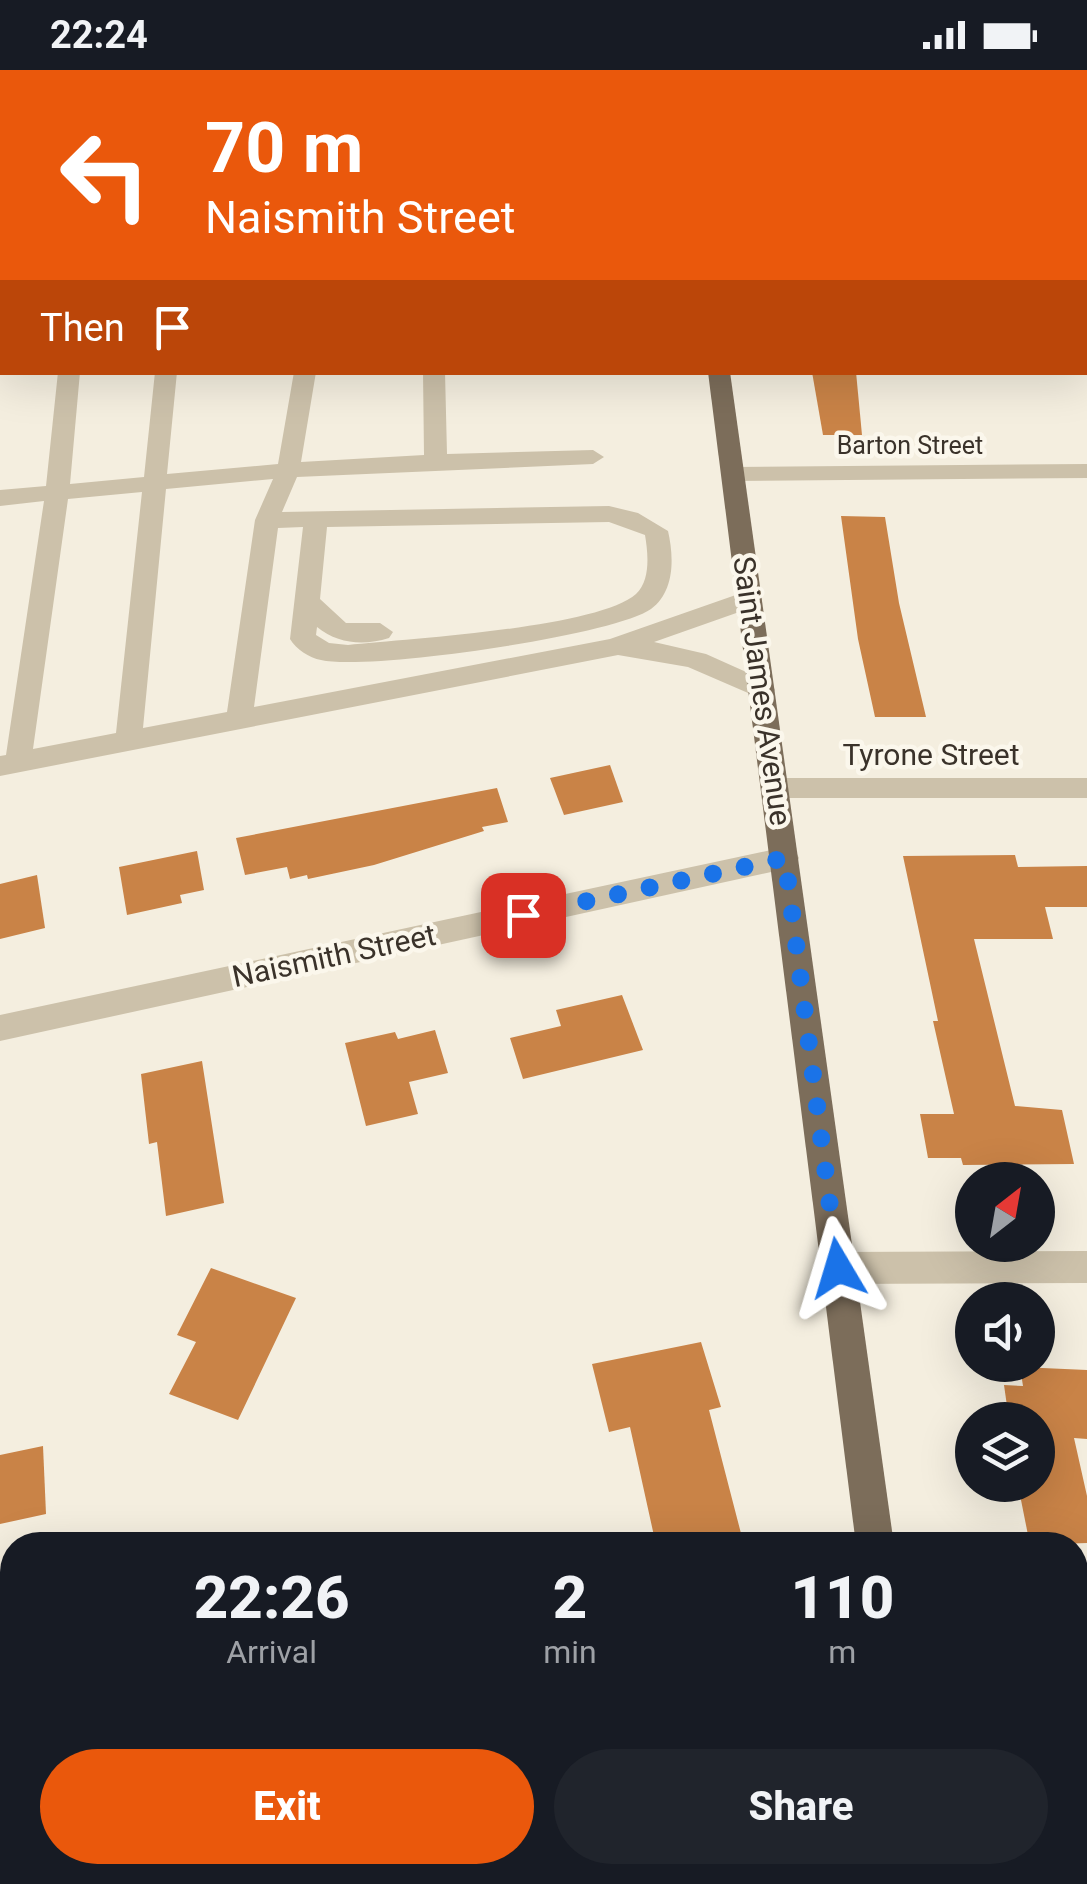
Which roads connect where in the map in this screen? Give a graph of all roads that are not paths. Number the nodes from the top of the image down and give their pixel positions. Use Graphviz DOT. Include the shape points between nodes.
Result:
graph roads {
  1 [pos="69,375"];
  2 [pos="166,375"];
  3 [pos="304,375"];
  4 [pos="434,375"];
  5 [pos="720,375"];
  6 [pos="592,457"];
  7 [pos="436,462"];
  8 [pos="288,470"];
  9 [pos="1087,471"];
  10 [pos="733,474"];
  11 [pos="156,481"];
  12 [pos="57,494"];
  13 [pos="0,498"];
  14 [pos="268,520"];
  15 [pos="316,520"];
  16 [pos="750,600"];
  17 [pos="613,647"];
  18 [pos="762,690"];
  19 [pos="239,718"];
  20 [pos="128,740"];
  21 [pos="9,764"];
  22 [pos="775,788"];
  23 [pos="1087,788"];
  24 [pos="785,858"];
  25 [pos="0,1028"];
  26 [pos="1087,1267"];
  27 [pos="838,1268"];
  28 [pos="873,1532"];
  1 -- 12 [label="street"];
  2 -- 11 [label="street"];
  3 -- 8 [label="street"];
  4 -- 7 [label="street"];
  5 -- 10 [label="main road, Saint James Avenue"];
  6 -- 7 [label="street"];
  7 -- 8 [label="street"];
  8 -- 11 [label="street"];
  8 -- 14 [label="street"];
  9 -- 10 [label="street, Barton Street"];
  10 -- 16 [label="main road, Saint James Avenue"];
  11 -- 12 [label="street"];
  11 -- 20 [label="street"];
  12 -- 13 [label="street"];
  12 -- 21 [label="street"];
  14 -- 15 [label="street"];
  14 -- 19 [label="street"];
  15 -- 15 [label="street" via="307,600 326,623 354,636 481,620 596,622 627,614 647,599 663,558 656,530 609,514"];
  16 -- 17 [label="street"];
  16 -- 18 [label="main road, Saint James Avenue"];
  17 -- 18 [label="street" via="676,652"];
  17 -- 19 [label="street"];
  18 -- 22 [label="main road, Saint James Avenue"];
  19 -- 20 [label="street"];
  20 -- 21 [label="street"];
  22 -- 23 [label="street, Tyrone Street"];
  22 -- 24 [label="main road, Saint James Avenue"];
  24 -- 25 [label="street, Naismith Street"];
  24 -- 27 [label="main road, Saint James Avenue"];
  26 -- 27 [label="street"];
  27 -- 28 [label="main road, Saint James Avenue"];
}
